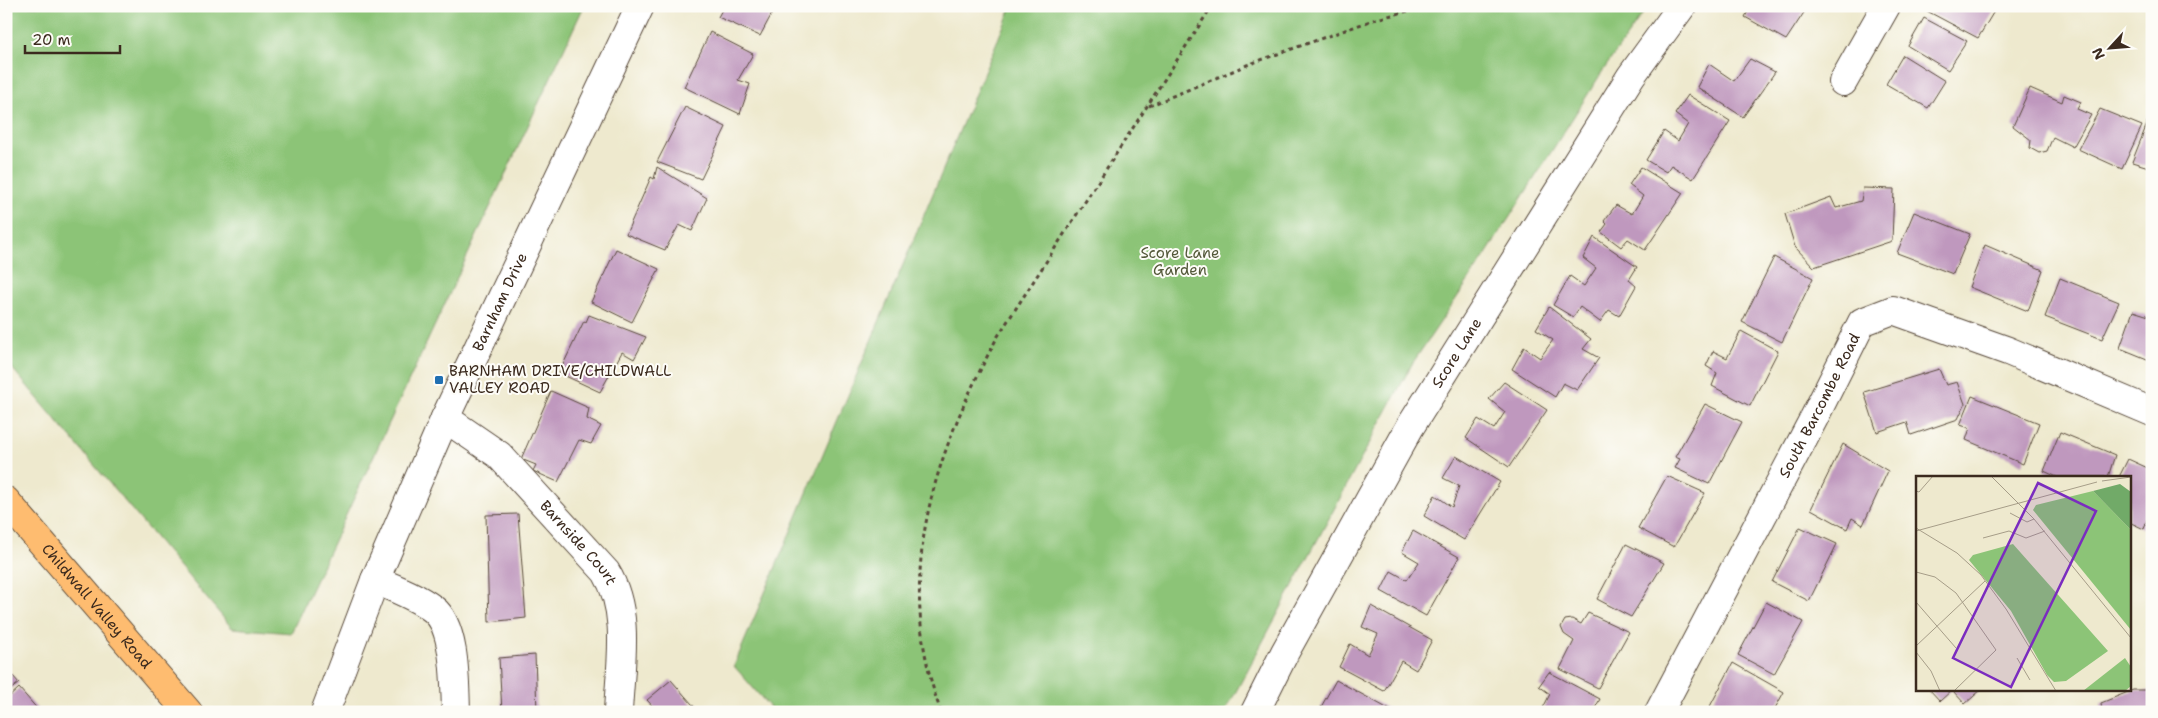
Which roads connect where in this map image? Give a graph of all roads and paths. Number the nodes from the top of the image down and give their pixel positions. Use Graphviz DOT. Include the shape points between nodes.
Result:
graph roads {
  1 [pos="640,6"];
  2 [pos="1212,6"];
  3 [pos="1428,6"];
  4 [pos="1682,6"];
  5 [pos="1886,6"];
  6 [pos="1843,82"];
  7 [pos="1148,106"];
  8 [pos="2152,412"];
  9 [pos="445,418"];
  10 [pos="6,502"];
  11 [pos="375,580"];
  12 [pos="188,712"];
  13 [pos="325,712"];
  14 [pos="456,712"];
  15 [pos="618,712"];
  16 [pos="941,712"];
  17 [pos="1255,712"];
  18 [pos="1660,712"];
  1 -- 9 [label="street, Barnham Drive"];
  2 -- 7 [label="path"];
  3 -- 7 [label="path" via="1367,22 1247,65"];
  4 -- 17 [label="street, Score Lane" via="1631,76 1410,427"];
  5 -- 6 [label="street"];
  7 -- 16 [label="path" via="998,336 975,378 938,470 926,516 919,569 919,615"];
  8 -- 18 [label="street, South Barcombe Road" via="2008,351 1893,310 1862,322"];
  9 -- 11 [label="street, Barnham Drive"];
  9 -- 15 [label="street, Barnside Court" via="499,455 613,582 621,606"];
  10 -- 12 [label="main road, Childwall Valley Road"];
  11 -- 13 [label="street, Barnham Drive"];
  11 -- 14 [label="street" via="427,605 442,618 452,659"];
}
